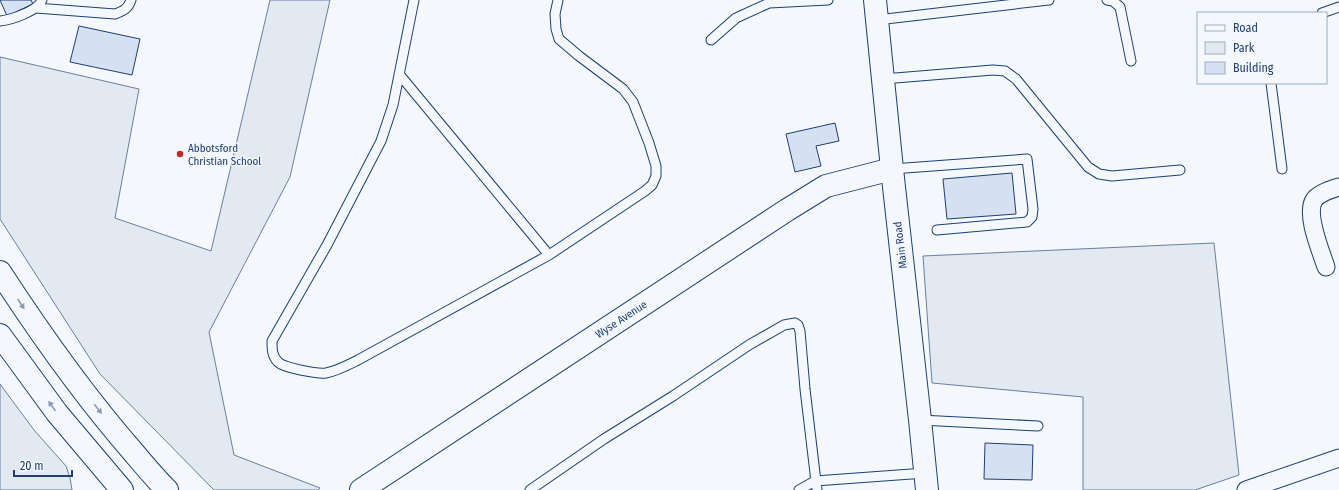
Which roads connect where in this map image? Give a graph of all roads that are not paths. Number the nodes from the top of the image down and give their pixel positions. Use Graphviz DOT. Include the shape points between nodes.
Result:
graph roads {
  1 [pos="42,0"];
  2 [pos="131,0"];
  3 [pos="414,0"];
  4 [pos="558,0"];
  5 [pos="828,0"];
  6 [pos="1049,0"];
  7 [pos="1107,0"];
  8 [pos="1339,7"];
  9 [pos="36,8"];
  10 [pos="876,10"];
  11 [pos="1325,12"];
  12 [pos="0,21"];
  13 [pos="711,40"];
  14 [pos="1131,61"];
  15 [pos="399,74"];
  16 [pos="883,79"];
  17 [pos="1271,84"];
  18 [pos="892,169"];
  19 [pos="1282,169"];
  20 [pos="1180,170"];
  21 [pos="1339,187"];
  22 [pos="937,230"];
  23 [pos="549,255"];
  24 [pos="1326,267"];
  25 [pos="0,272"];
  26 [pos="0,335"];
  27 [pos="920,420"];
  28 [pos="1038,426"];
  29 [pos="1339,458"];
  30 [pos="815,481"];
  31 [pos="926,481"];
  32 [pos="1270,486"];
  33 [pos="122,490"];
  34 [pos="167,490"];
  35 [pos="362,490"];
  36 [pos="530,490"];
  37 [pos="799,490"];
  38 [pos="817,490"];
  39 [pos="1246,490"];
  1 -- 9 [label="lane"];
  2 -- 9 [label="lane" via="124,11 115,14"];
  3 -- 15 [label="lane"];
  4 -- 23 [label="lane" via="555,14 559,38 623,89 633,102 649,143 656,166 656,176 652,185 645,191"];
  5 -- 13 [label="lane" via="769,4 736,18"];
  6 -- 10 [label="lane"];
  7 -- 14 [label="lane" via="1120,7"];
  8 -- 11 [label="lane"];
  9 -- 12 [label="lane"];
  10 -- 16 [label="main road, Main Road"];
  15 -- 23 [label="lane"];
  15 -- 23 [label="lane" via="393,105 381,141 272,341 273,354 278,362 303,370 325,373 336,370"];
  16 -- 18 [label="main road, Main Road"];
  16 -- 20 [label="lane" via="1005,71 1016,79 1088,167 1099,174 1112,176"];
  17 -- 19 [label="lane"];
  18 -- 22 [label="lane" via="1027,159 1033,209 1032,217 1027,222"];
  18 -- 27 [label="main road, Main Road"];
  18 -- 35 [label="main road, Wyse Avenue" via="826,186"];
  21 -- 24 [label="street" via="1321,194 1314,200 1312,210 1312,223"];
  25 -- 34 [label="main road, one-way" via="76,381 113,429"];
  33 -- 26 [label="main road, one-way" via="57,413"];
  27 -- 28 [label="lane"];
  27 -- 31 [label="main road, Main Road"];
  29 -- 32 [label="street"];
  30 -- 31 [label="lane"];
  30 -- 36 [label="lane" via="800,331 798,325 790,323 749,346 604,439"];
  30 -- 37 [label="lane"];
  30 -- 38 [label="lane"];
  32 -- 39 [label="street"];
}
